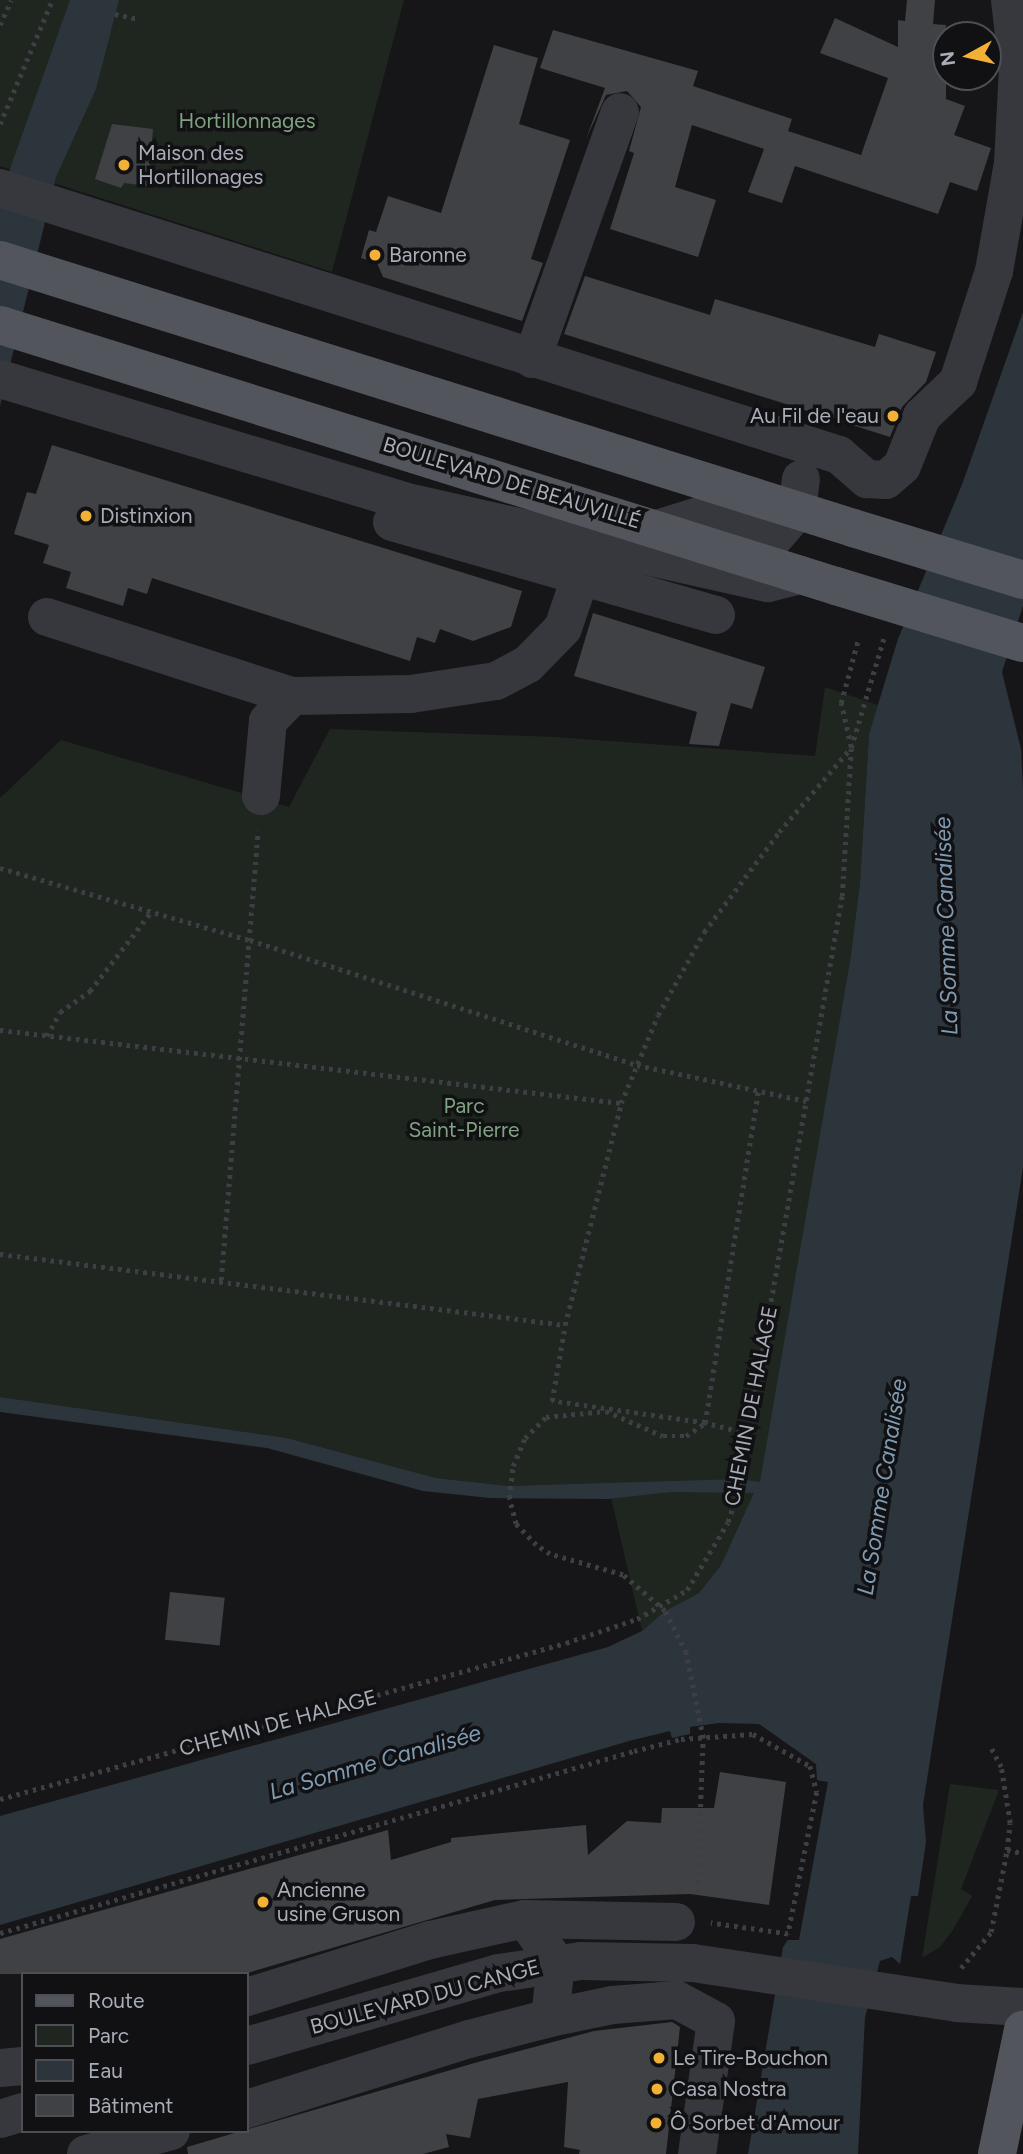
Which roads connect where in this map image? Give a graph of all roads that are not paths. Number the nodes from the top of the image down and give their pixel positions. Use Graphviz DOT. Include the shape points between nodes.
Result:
graph roads {
  1 [pos="1010,0"];
  2 [pos="620,111"];
  3 [pos="0,188"];
  4 [pos="0,260"];
  5 [pos="15,330"];
  6 [pos="533,359"];
  7 [pos="118,362"];
  8 [pos="0,379"];
  9 [pos="143,423"];
  10 [pos="792,442"];
  11 [pos="819,509"];
  12 [pos="656,543"];
  13 [pos="580,578"];
  14 [pos="1023,580"];
  15 [pos="716,615"];
  16 [pos="47,617"];
  17 [pos="1023,643"];
  18 [pos="292,696"];
  19 [pos="261,796"];
  20 [pos="693,1913"];
  21 [pos="525,1919"];
  22 [pos="556,1963"];
  23 [pos="248,1997"];
  24 [pos="1023,2007"];
  25 [pos="550,2018"];
  26 [pos="1023,2033"];
  27 [pos="248,2046"];
  28 [pos="21,2066"];
  29 [pos="0,2068"];
  30 [pos="248,2109"];
  31 [pos="21,2113"];
  32 [pos="0,2119"];
  33 [pos="73,2133"];
  34 [pos="164,2133"];
  35 [pos="78,2154"];
  36 [pos="86,2154"];
  37 [pos="697,2154"];
  38 [pos="997,2154"];
  1 -- 10 [label="street" via="1018,69 1013,163 994,271 958,382 922,416 902,466 886,480 867,479 839,455"];
  2 -- 6 [label="street"];
  3 -- 6 [label="street"];
  4 -- 11 [label="main road"];
  5 -- 7 [label="main road, BOULEVARD DE BEAUVILLÉ"];
  6 -- 10 [label="street"];
  7 -- 9 [label="street"];
  7 -- 12 [label="main road, BOULEVARD DE BEAUVILLÉ"];
  8 -- 9 [label="street"];
  9 -- 12 [label="street" via="403,501"];
  9 -- 13 [label="street" via="157,453"];
  10 -- 11 [label="street"];
  11 -- 12 [label="street" via="773,539 699,516"];
  11 -- 14 [label="main road, bridge"];
  12 -- 13 [label="street" via="628,571"];
  12 -- 17 [label="main road, BOULEVARD DE BEAUVILLÉ, bridge" via="818,581"];
  13 -- 15 [label="street"];
  13 -- 18 [label="street" via="563,628 528,664 496,681 411,694"];
  16 -- 18 [label="street"];
  18 -- 19 [label="street" via="268,721"];
  20 -- 21 [label="street"];
  21 -- 22 [label="street"];
  21 -- 23 [label="street" via="430,1940"];
  22 -- 24 [label="street, BOULEVARD DU CANGE" via="692,1963 956,2003"];
  22 -- 25 [label="street"];
  22 -- 27 [label="street, BOULEVARD DU CANGE" via="499,1973"];
  25 -- 30 [label="street"];
  25 -- 37 [label="street" via="612,2005 677,2000 716,2021"];
  26 -- 38 [label="main road"];
  28 -- 29 [label="street"];
  31 -- 32 [label="street"];
  33 -- 35 [label="street"];
  34 -- 36 [label="street"];
}
